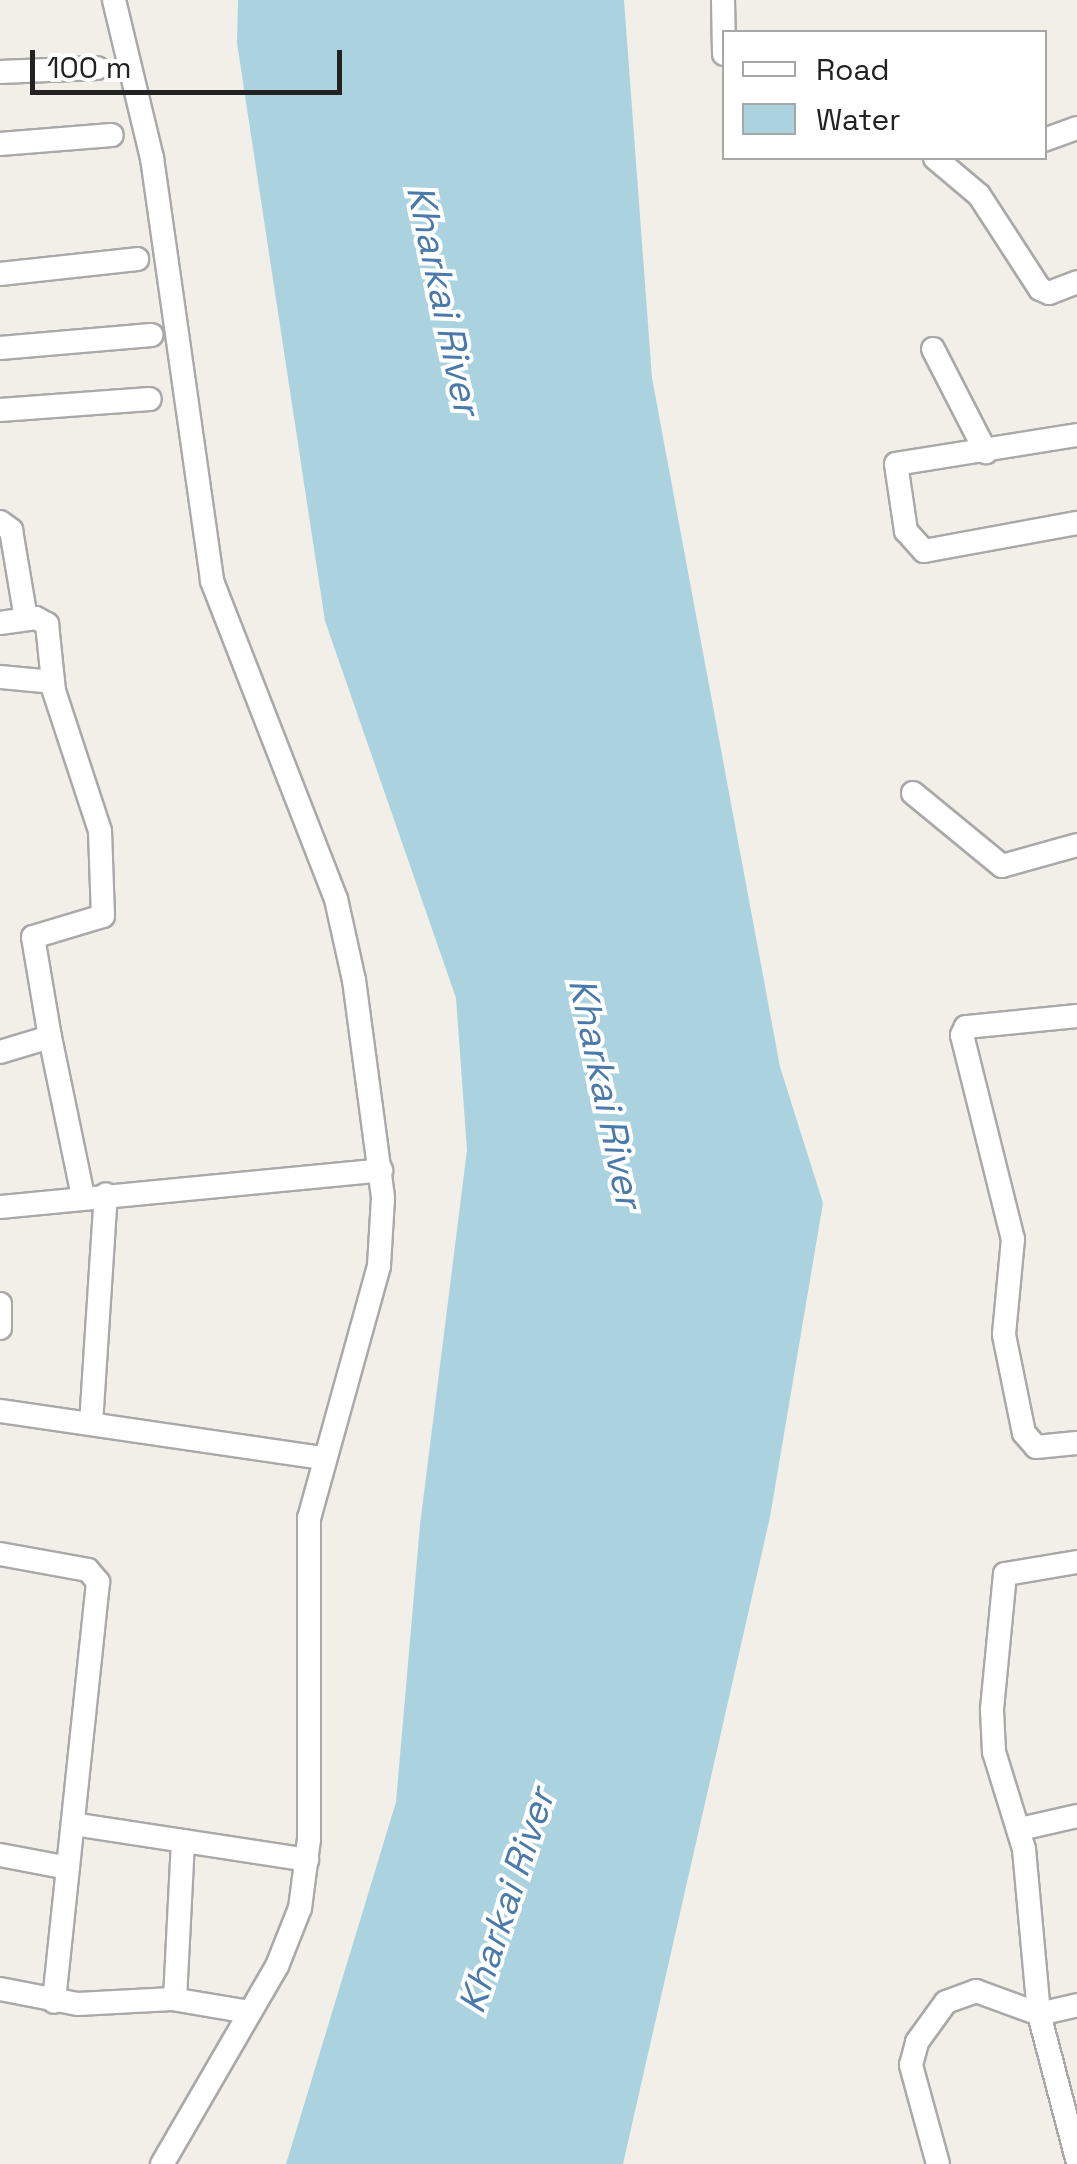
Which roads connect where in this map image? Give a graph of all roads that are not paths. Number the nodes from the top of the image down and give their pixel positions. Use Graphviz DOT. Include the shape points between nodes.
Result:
graph roads {
  1 [pos="114,0"];
  2 [pos="723,0"];
  3 [pos="722,45"];
  4 [pos="97,68"];
  5 [pos="0,72"];
  6 [pos="1077,128"];
  7 [pos="112,135"];
  8 [pos="1047,139"];
  9 [pos="0,144"];
  10 [pos="937,160"];
  11 [pos="137,258"];
  12 [pos="0,274"];
  13 [pos="1077,282"];
  14 [pos="151,336"];
  15 [pos="0,348"];
  16 [pos="934,349"];
  17 [pos="150,399"];
  18 [pos="0,410"];
  19 [pos="1077,435"];
  20 [pos="986,452"];
  21 [pos="0,522"];
  22 [pos="1077,523"];
  23 [pos="26,619"];
  24 [pos="0,623"];
  25 [pos="0,677"];
  26 [pos="53,682"];
  27 [pos="913,794"];
  28 [pos="1077,845"];
  29 [pos="1077,1016"];
  30 [pos="50,1037"];
  31 [pos="0,1052"];
  32 [pos="380,1170"];
  33 [pos="94,1196"];
  34 [pos="0,1207"];
  35 [pos="0,1304"];
  36 [pos="0,1328"];
  37 [pos="0,1411"];
  38 [pos="91,1424"];
  39 [pos="1077,1443"];
  40 [pos="321,1458"];
  41 [pos="0,1554"];
  42 [pos="1077,1562"];
  43 [pos="1077,1816"];
  44 [pos="72,1824"];
  45 [pos="1020,1828"];
  46 [pos="183,1841"];
  47 [pos="0,1855"];
  48 [pos="307,1860"];
  49 [pos="68,1868"];
  50 [pos="0,1989"];
  51 [pos="176,1999"];
  52 [pos="54,2002"];
  53 [pos="1077,2005"];
  54 [pos="250,2012"];
  55 [pos="1038,2014"];
  56 [pos="1077,2159"];
  57 [pos="162,2164"];
  58 [pos="938,2164"];
  1 -- 32 [label="street" via="152,158 212,580 336,899"];
  2 -- 3 [label="street"];
  4 -- 5 [label="street"];
  6 -- 8 [label="street"];
  7 -- 9 [label="street"];
  10 -- 13 [label="street" via="979,195 1040,289 1049,293"];
  11 -- 12 [label="street"];
  14 -- 15 [label="street"];
  16 -- 20 [label="street"];
  17 -- 18 [label="street"];
  19 -- 20 [label="street"];
  20 -- 22 [label="street" via="896,464 906,531 915,547 924,552"];
  21 -- 23 [label="street" via="11,530"];
  23 -- 24 [label="street"];
  23 -- 26 [label="street" via="47,624"];
  25 -- 26 [label="street"];
  26 -- 30 [label="street" via="96,808 105,910 96,923 33,937"];
  27 -- 28 [label="street" via="1002,866"];
  29 -- 39 [label="street" via="966,1027 962,1035 1013,1239 1004,1335 1024,1432 1036,1446"];
  30 -- 31 [label="street"];
  30 -- 33 [label="street"];
  32 -- 33 [label="street"];
  32 -- 40 [label="street" via="378,1266"];
  33 -- 34 [label="street"];
  33 -- 38 [label="street"];
  35 -- 36 [label="street"];
  37 -- 38 [label="street"];
  38 -- 40 [label="street"];
  40 -- 48 [label="street" via="306,1570"];
  41 -- 44 [label="street" via="97,1577"];
  42 -- 45 [label="street" via="1014,1569 1001,1583 994,1752"];
  43 -- 45 [label="street"];
  44 -- 46 [label="street"];
  44 -- 49 [label="street"];
  45 -- 55 [label="street"];
  46 -- 48 [label="street"];
  46 -- 51 [label="street"];
  47 -- 49 [label="street"];
  48 -- 54 [label="street" via="300,1908"];
  49 -- 52 [label="street"];
  50 -- 52 [label="street"];
  51 -- 52 [label="street"];
  51 -- 54 [label="street"];
  53 -- 55 [label="street"];
  54 -- 57 [label="street"];
  55 -- 56 [label="street"];
  55 -- 58 [label="street" via="994,1993 960,1994 946,2002 917,2042 911,2065"];
}
